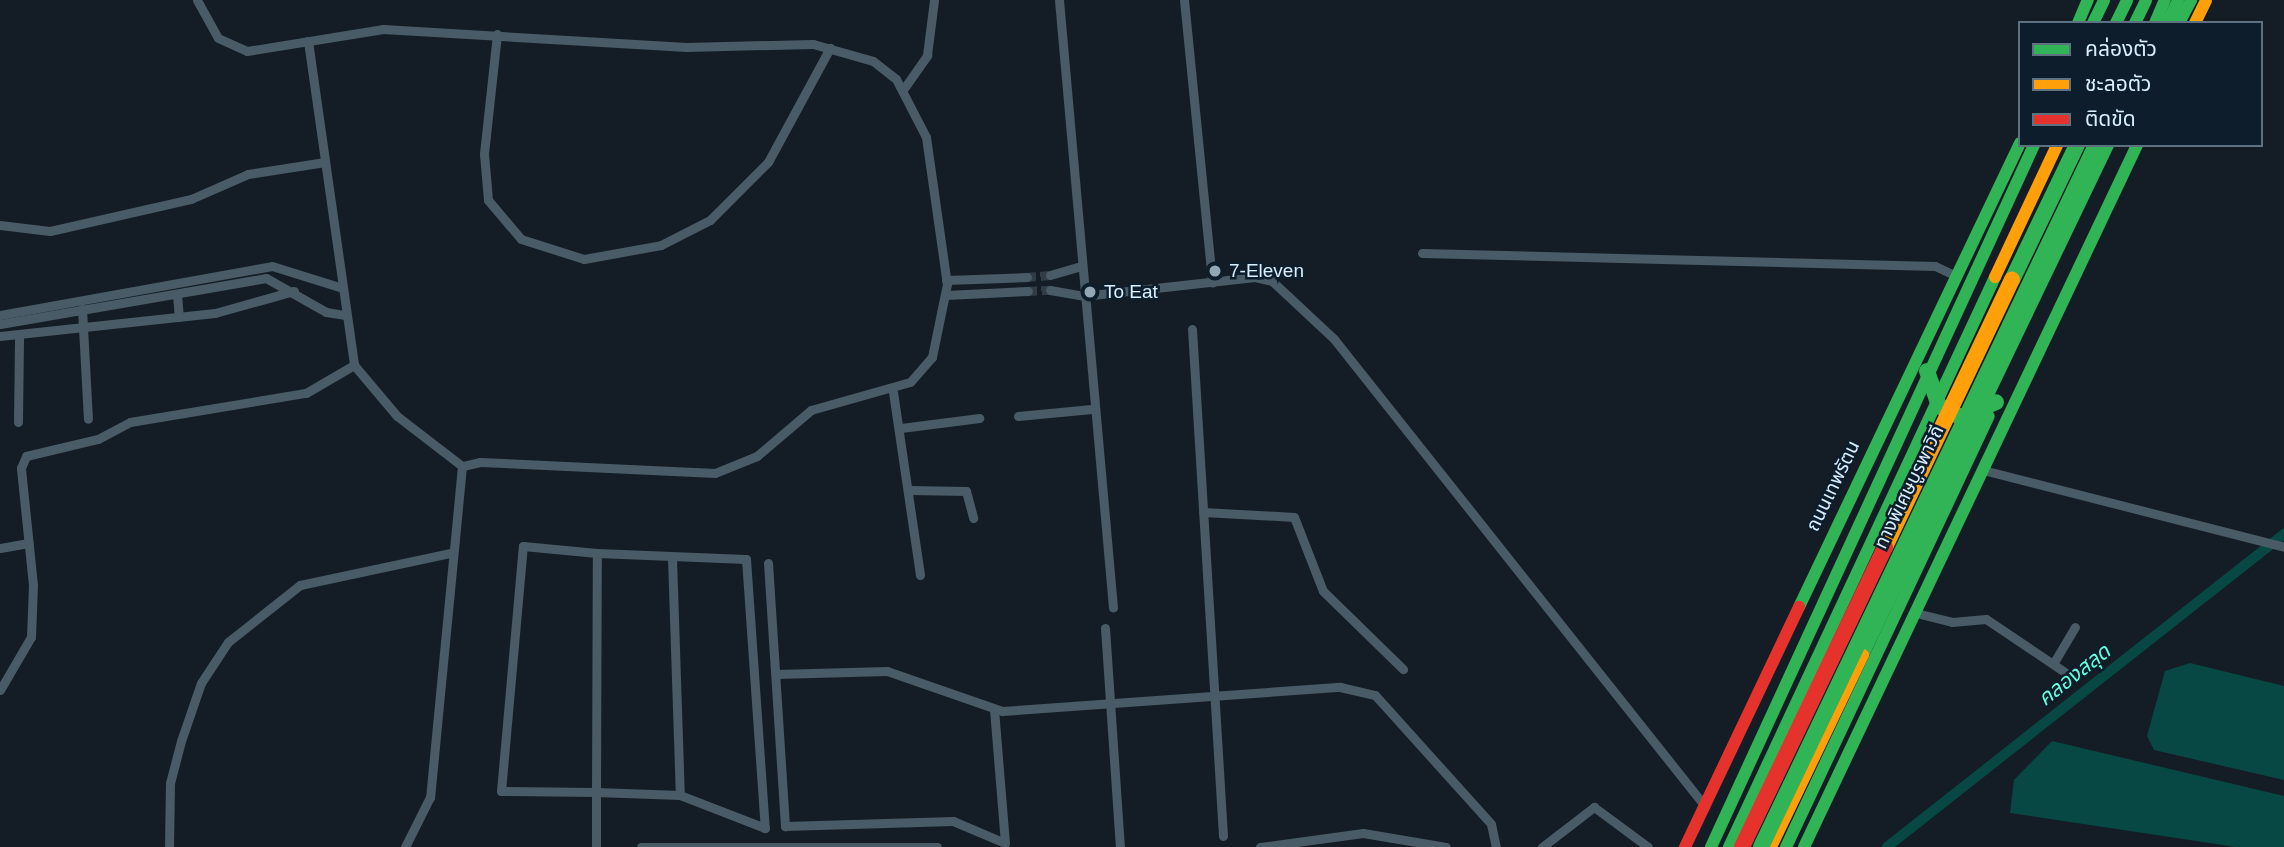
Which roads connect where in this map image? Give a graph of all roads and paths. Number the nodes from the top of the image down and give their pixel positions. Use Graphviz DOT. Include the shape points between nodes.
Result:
graph roads {
  1 [pos="197,0"];
  2 [pos="934,0"];
  3 [pos="1059,0"];
  4 [pos="1184,0"];
  5 [pos="2088,0"];
  6 [pos="2104,0"];
  7 [pos="2127,0"];
  8 [pos="2146,0"];
  9 [pos="2165,0"];
  10 [pos="2178,0"];
  11 [pos="2190,0"];
  12 [pos="2206,0"];
  13 [pos="2079,21"];
  14 [pos="2094,21"];
  15 [pos="2117,21"];
  16 [pos="2136,21"];
  17 [pos="2156,21"];
  18 [pos="2168,21"];
  19 [pos="2180,21"];
  20 [pos="2196,21"];
  21 [pos="497,34"];
  22 [pos="308,41"];
  23 [pos="830,48"];
  24 [pos="905,87"];
  25 [pos="2018,147"];
  26 [pos="2033,147"];
  27 [pos="2056,147"];
  28 [pos="2076,147"];
  29 [pos="2095,147"];
  30 [pos="2107,147"];
  31 [pos="2117,147"];
  32 [pos="2136,147"];
  33 [pos="325,162"];
  34 [pos="0,225"];
  35 [pos="1422,253"];
  36 [pos="1082,266"];
  37 [pos="1050,275"];
  38 [pos="1956,276"];
  39 [pos="1027,277"];
  40 [pos="946,280"];
  41 [pos="1212,283"];
  42 [pos="342,288"];
  43 [pos="1050,290"];
  44 [pos="294,291"];
  45 [pos="1028,291"];
  46 [pos="177,295"];
  47 [pos="946,295"];
  48 [pos="1083,296"];
  49 [pos="82,309"];
  50 [pos="0,315"];
  51 [pos="346,315"];
  52 [pos="179,317"];
  53 [pos="0,324"];
  54 [pos="82,329"];
  55 [pos="1192,329"];
  56 [pos="0,336"];
  57 [pos="19,337"];
  58 [pos="354,365"];
  59 [pos="1927,371"];
  60 [pos="892,391"];
  61 [pos="1996,402"];
  62 [pos="1092,409"];
  63 [pos="1018,415"];
  64 [pos="979,418"];
  65 [pos="88,419"];
  66 [pos="18,422"];
  67 [pos="901,428"];
  68 [pos="462,466"];
  69 [pos="1983,470"];
  70 [pos="909,489"];
  71 [pos="1203,512"];
  72 [pos="973,518"];
  73 [pos="29,543"];
  74 [pos="2284,547"];
  75 [pos="0,548"];
  76 [pos="450,553"];
  77 [pos="597,553"];
  78 [pos="672,558"];
  79 [pos="768,563"];
  80 [pos="920,575"];
  81 [pos="1113,608"];
  82 [pos="1916,613"];
  83 [pos="2075,627"];
  84 [pos="1105,628"];
  85 [pos="2053,664"];
  86 [pos="1403,669"];
  87 [pos="2066,673"];
  88 [pos="776,674"];
  89 [pos="0,690"];
  90 [pos="1215,695"];
  91 [pos="1111,703"];
  92 [pos="994,708"];
  93 [pos="596,792"];
  94 [pos="680,795"];
  95 [pos="1704,805"];
  96 [pos="1223,836"];
  97 [pos="687,846"];
  98 [pos="169,847"];
  99 [pos="405,847"];
  100 [pos="596,847"];
  101 [pos="641,847"];
  102 [pos="937,847"];
  103 [pos="1120,847"];
  104 [pos="1260,847"];
  105 [pos="1446,847"];
  106 [pos="1496,847"];
  107 [pos="1542,847"];
  108 [pos="1648,847"];
  109 [pos="1685,847"];
  110 [pos="1711,847"];
  111 [pos="1729,847"];
  112 [pos="1742,847"];
  113 [pos="1761,847"];
  114 [pos="1771,847"];
  115 [pos="1786,847"];
  116 [pos="1804,847"];
  1 -- 22 [label="street" via="205,21 229,45 267,52"];
  2 -- 24 [label="street" via="930,47"];
  3 -- 36 [label="street"];
  4 -- 41 [label="street"];
  5 -- 13 [label="main road"];
  6 -- 14 [label="main road"];
  7 -- 15 [label="main road"];
  8 -- 16 [label="main road"];
  9 -- 17 [label="main road"];
  10 -- 18 [label="main road"];
  11 -- 19 [label="main road"];
  12 -- 20 [label="main road"];
  21 -- 22 [label="street" via="383,29"];
  21 -- 23 [label="street" via="686,47"];
  21 -- 23 [label="street" via="484,154 488,200 521,239 584,259 661,245 710,220 768,162"];
  22 -- 33 [label="street"];
  23 -- 24 [label="street" via="873,61"];
  24 -- 40 [label="street" via="926,137"];
  25 -- 38 [label="main road, ถนนเทพรัตน"];
  26 -- 59 [label="main road"];
  27 -- 111 [label="main road"];
  28 -- 112 [label="main road, ทางพิเศษบูรพาวิถี, bridge"];
  29 -- 113 [label="main road, ทางพิเศษบูรพาวิถี, bridge"];
  30 -- 114 [label="main road"];
  31 -- 61 [label="main road"];
  32 -- 69 [label="main road"];
  33 -- 34 [label="street" via="248,174 191,199 50,231"];
  33 -- 42 [label="street"];
  35 -- 38 [label="street" via="1935,266"];
  36 -- 37 [label="street"];
  36 -- 48 [label="street"];
  38 -- 95 [label="main road, ถนนเทพรัตน"];
  39 -- 40 [label="street"];
  40 -- 47 [label="street"];
  41 -- 48 [label="street"];
  41 -- 95 [label="street" via="1272,281 1334,339"];
  42 -- 49 [label="street" via="272,266"];
  42 -- 51 [label="street"];
  43 -- 48 [label="street"];
  44 -- 46 [label="street" via="266,278"];
  44 -- 51 [label="street" via="326,312"];
  44 -- 52 [label="street"];
  45 -- 47 [label="street"];
  46 -- 49 [label="street"];
  46 -- 52 [label="street"];
  47 -- 60 [label="street" via="932,357 922,372"];
  48 -- 62 [label="street"];
  49 -- 50 [label="street"];
  49 -- 53 [label="street"];
  49 -- 54 [label="street"];
  51 -- 58 [label="street"];
  52 -- 54 [label="street"];
  54 -- 57 [label="street"];
  54 -- 65 [label="street"];
  55 -- 71 [label="street"];
  56 -- 57 [label="street"];
  57 -- 66 [label="street"];
  58 -- 68 [label="street" via="397,416"];
  58 -- 73 [label="street" via="306,393 130,422 90,442 32,452 21,468"];
  59 -- 61 [label="main road, bridge" via="1939,406 1961,417"];
  59 -- 110 [label="main road"];
  60 -- 67 [label="street"];
  60 -- 68 [label="street" via="811,410 757,456 715,473 480,462"];
  61 -- 115 [label="main road"];
  62 -- 63 [label="street"];
  62 -- 81 [label="street"];
  64 -- 67 [label="street"];
  67 -- 70 [label="street"];
  68 -- 76 [label="street"];
  69 -- 74 [label="street"];
  69 -- 82 [label="main road"];
  70 -- 72 [label="street" via="966,491"];
  70 -- 80 [label="street"];
  71 -- 86 [label="street" via="1294,517 1323,591"];
  71 -- 90 [label="street"];
  73 -- 75 [label="street"];
  73 -- 89 [label="street" via="31,637"];
  76 -- 98 [label="street" via="300,585 228,642 201,683 181,741 170,783"];
  76 -- 99 [label="street" via="430,797"];
  77 -- 78 [label="street"];
  77 -- 93 [label="street"];
  77 -- 93 [label="street" via="523,546 501,791"];
  78 -- 94 [label="street"];
  78 -- 94 [label="street" via="746,559 765,828"];
  79 -- 88 [label="street"];
  82 -- 85 [label="street" via="1952,622 1986,620"];
  82 -- 116 [label="main road"];
  83 -- 85 [label="street"];
  84 -- 91 [label="street"];
  85 -- 87 [label="street"];
  88 -- 92 [label="street" via="887,671"];
  88 -- 92 [label="street" via="785,826 953,821 1005,843"];
  90 -- 91 [label="street"];
  90 -- 96 [label="street"];
  90 -- 106 [label="street" via="1340,687 1375,695 1491,824"];
  91 -- 92 [label="street"];
  91 -- 103 [label="street"];
  93 -- 94 [label="street"];
  93 -- 100 [label="street"];
  95 -- 109 [label="main road, ถนนเทพรัตน"];
  97 -- 101 [label="street"];
  97 -- 102 [label="street"];
  104 -- 105 [label="street" via="1363,833"];
  107 -- 108 [label="street" via="1594,807"];
}
